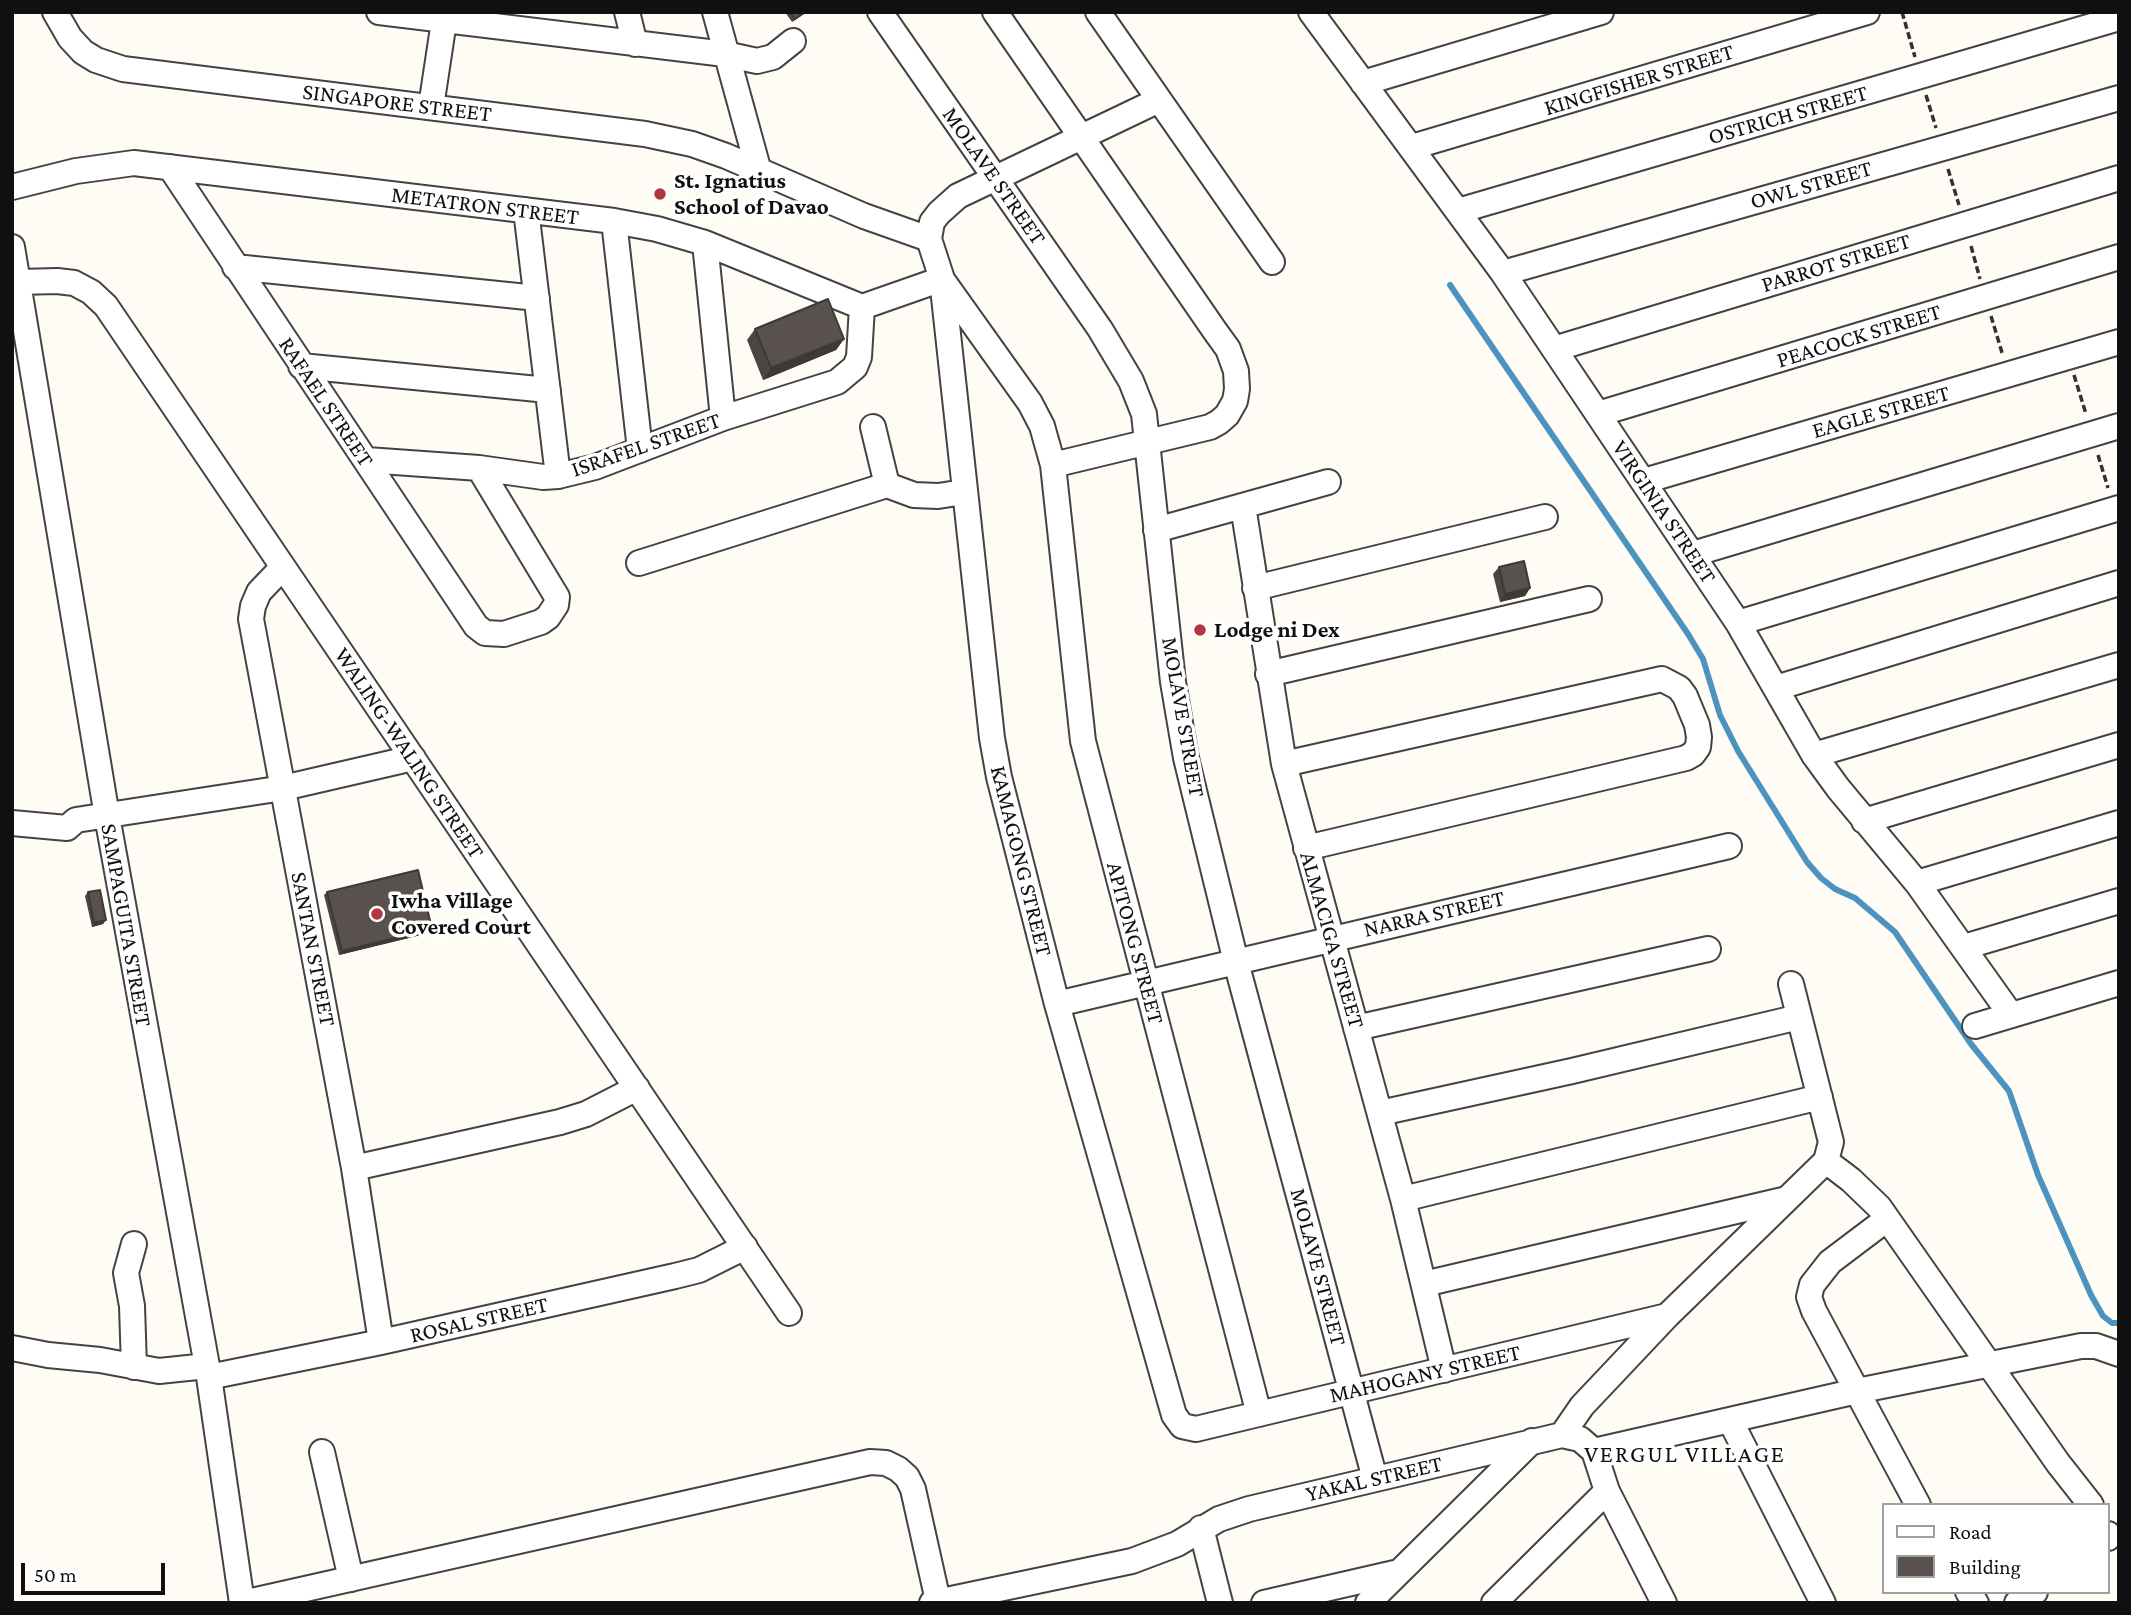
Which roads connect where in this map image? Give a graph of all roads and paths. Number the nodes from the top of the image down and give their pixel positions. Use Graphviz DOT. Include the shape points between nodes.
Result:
graph roads {
  1 [pos="55,12"];
  2 [pos="379,12"];
  3 [pos="628,12"];
  4 [pos="715,12"];
  5 [pos="880,12"];
  6 [pos="995,12"];
  7 [pos="1098,12"];
  8 [pos="1601,12"];
  9 [pos="1867,12"];
  10 [pos="1902,12"];
  11 [pos="1314,13"];
  12 [pos="443,17"];
  13 [pos="2119,18"];
  14 [pos="539,23"];
  15 [pos="793,41"];
  16 [pos="635,44"];
  17 [pos="725,54"];
  18 [pos="1921,76"];
  19 [pos="1363,83"];
  20 [pos="2119,98"];
  21 [pos="1159,100"];
  22 [pos="431,107"];
  23 [pos="1081,137"];
  24 [pos="1412,147"];
  25 [pos="1942,148"];
  26 [pos="170,167"];
  27 [pos="758,168"];
  28 [pos="995,177"];
  29 [pos="2119,178"];
  30 [pos="12,187"];
  31 [pos="526,210"];
  32 [pos="1458,211"];
  33 [pos="614,221"];
  34 [pos="1964,225"];
  35 [pos="929,239"];
  36 [pos="705,243"];
  37 [pos="12,247"];
  38 [pos="2119,257"];
  39 [pos="1272,262"];
  40 [pos="235,267"];
  41 [pos="1503,273"];
  42 [pos="942,279"];
  43 [pos="19,282"];
  44 [pos="1986,297"];
  45 [pos="537,298"];
  46 [pos="862,307"];
  47 [pos="2119,342"];
  48 [pos="1554,348"];
  49 [pos="301,366"];
  50 [pos="2008,374"];
  51 [pos="548,390"];
  52 [pos="1598,414"];
  53 [pos="723,418"];
  54 [pos="2119,426"];
  55 [pos="873,428"];
  56 [pos="1148,442"];
  57 [pos="640,450"];
  58 [pos="367,460"];
  59 [pos="1053,464"];
  60 [pos="479,468"];
  61 [pos="558,476"];
  62 [pos="1644,481"];
  63 [pos="1328,482"];
  64 [pos="887,485"];
  65 [pos="964,492"];
  66 [pos="1243,506"];
  67 [pos="2119,508"];
  68 [pos="1545,517"];
  69 [pos="1156,530"];
  70 [pos="1693,554"];
  71 [pos="639,563"];
  72 [pos="283,567"];
  73 [pos="2119,583"];
  74 [pos="1255,588"];
  75 [pos="1590,599"];
  76 [pos="1738,623"];
  77 [pos="2119,665"];
  78 [pos="1268,674"];
  79 [pos="1776,688"];
  80 [pos="2119,745"];
  81 [pos="1814,755"];
  82 [pos="413,758"];
  83 [pos="1284,764"];
  84 [pos="283,788"];
  85 [pos="107,816"];
  86 [pos="1864,821"];
  87 [pos="12,823"];
  88 [pos="2119,823"];
  89 [pos="1729,846"];
  90 [pos="1306,848"];
  91 [pos="1917,883"];
  92 [pos="2119,901"];
  93 [pos="1331,938"];
  94 [pos="1964,947"];
  95 [pos="1708,949"];
  96 [pos="1237,962"];
  97 [pos="2119,983"];
  98 [pos="1145,984"];
  99 [pos="1791,984"];
  100 [pos="1057,1004"];
  101 [pos="2011,1015"];
  102 [pos="1799,1017"];
  103 [pos="1975,1026"];
  104 [pos="1356,1028"];
  105 [pos="637,1088"];
  106 [pos="1820,1097"];
  107 [pos="1380,1113"];
  108 [pos="1826,1161"];
  109 [pos="354,1168"];
  110 [pos="1403,1199"];
  111 [pos="1784,1199"];
  112 [pos="1887,1219"];
  113 [pos="134,1244"];
  114 [pos="745,1247"];
  115 [pos="1424,1284"];
  116 [pos="789,1313"];
  117 [pos="1667,1316"];
  118 [pos="381,1342"];
  119 [pos="12,1348"];
  120 [pos="2119,1354"];
  121 [pos="1989,1365"];
  122 [pos="134,1367"];
  123 [pos="1444,1370"];
  124 [pos="208,1371"];
  125 [pos="1352,1391"];
  126 [pos="1857,1391"];
  127 [pos="1259,1414"];
  128 [pos="1730,1420"];
  129 [pos="1182,1426"];
  130 [pos="1562,1435"];
  131 [pos="1532,1441"];
  132 [pos="1594,1451"];
  133 [pos="322,1452"];
  134 [pos="1375,1479"];
  135 [pos="1607,1491"];
  136 [pos="1917,1503"];
  137 [pos="2089,1503"];
  138 [pos="1201,1528"];
  139 [pos="1399,1572"];
  140 [pos="351,1578"];
  141 [pos="1517,1594"];
  142 [pos="935,1602"];
  143 [pos="243,1603"];
  144 [pos="1220,1603"];
  145 [pos="1264,1603"];
  146 [pos="1368,1603"];
  147 [pos="1494,1603"];
  148 [pos="1664,1603"];
  149 [pos="1823,1603"];
  1 -- 22 [label="street, SINGAPORE STREET" via="83,52 123,69"];
  2 -- 12 [label="street"];
  3 -- 16 [label="street"];
  4 -- 17 [label="street"];
  5 -- 28 [label="street, MOLAVE STREET"];
  6 -- 23 [label="street"];
  7 -- 21 [label="street"];
  8 -- 19 [label="street"];
  9 -- 24 [label="street, KINGFISHER STREET"];
  10 -- 18 [label="path"];
  11 -- 19 [label="street, VIRGINIA STREET"];
  12 -- 14 [label="street"];
  12 -- 22 [label="street"];
  13 -- 18 [label="street, OSTRICH STREET"];
  14 -- 16 [label="street"];
  15 -- 17 [label="street" via="773,57 757,61"];
  16 -- 17 [label="street"];
  17 -- 27 [label="street"];
  18 -- 25 [label="path"];
  18 -- 32 [label="street, OSTRICH STREET"];
  19 -- 24 [label="street, VIRGINIA STREET"];
  20 -- 25 [label="street, OWL STREET"];
  21 -- 23 [label="street"];
  21 -- 39 [label="street"];
  22 -- 27 [label="street, SINGAPORE STREET" via="645,134 692,144"];
  23 -- 28 [label="street"];
  23 -- 56 [label="street" via="1228,349 1236,371 1235,401 1219,422"];
  24 -- 32 [label="street, VIRGINIA STREET"];
  25 -- 34 [label="path"];
  25 -- 41 [label="street, OWL STREET"];
  26 -- 30 [label="street, METATRON STREET" via="105,166"];
  26 -- 31 [label="street, METATRON STREET"];
  26 -- 40 [label="street, RAFAEL STREET"];
  27 -- 35 [label="street, SINGAPORE STREET" via="864,216"];
  28 -- 35 [label="street" via="946,206 932,222"];
  28 -- 56 [label="street, MOLAVE STREET" via="1115,353 1144,414"];
  29 -- 34 [label="street, PARROT STREET"];
  31 -- 33 [label="street, METATRON STREET"];
  31 -- 45 [label="street"];
  32 -- 41 [label="street, VIRGINIA STREET"];
  33 -- 36 [label="street, METATRON STREET"];
  33 -- 57 [label="street"];
  34 -- 44 [label="path"];
  34 -- 48 [label="street, PARROT STREET"];
  35 -- 42 [label="street"];
  36 -- 46 [label="street, METATRON STREET"];
  36 -- 53 [label="street"];
  37 -- 43 [label="street, SAMPAGUITA STREET"];
  38 -- 44 [label="street, PEACOCK STREET"];
  40 -- 45 [label="street"];
  40 -- 49 [label="street, RAFAEL STREET"];
  41 -- 48 [label="street, VIRGINIA STREET"];
  42 -- 46 [label="street"];
  42 -- 59 [label="street, APITONG STREET" via="1030,403"];
  42 -- 65 [label="street, KAMAGONG STREET"];
  43 -- 72 [label="street, WALING-WALING STREET" via="74,283 106,306"];
  43 -- 85 [label="street, SAMPAGUITA STREET"];
  44 -- 50 [label="path"];
  44 -- 52 [label="street, PEACOCK STREET"];
  45 -- 51 [label="street"];
  46 -- 53 [label="street, ISRAFEL STREET" via="859,357 846,377"];
  47 -- 50 [label="street, EAGLE STREET"];
  48 -- 52 [label="street, VIRGINIA STREET"];
  49 -- 51 [label="street"];
  49 -- 58 [label="street, RAFAEL STREET"];
  50 -- 62 [label="street, EAGLE STREET"];
  51 -- 61 [label="street"];
  52 -- 62 [label="street, VIRGINIA STREET"];
  53 -- 57 [label="street, ISRAFEL STREET"];
  54 -- 70 [label="street"];
  55 -- 64 [label="street"];
  56 -- 59 [label="street"];
  56 -- 69 [label="street, MOLAVE STREET"];
  57 -- 61 [label="street, ISRAFEL STREET"];
  58 -- 60 [label="street, ISRAFEL STREET"];
  58 -- 60 [label="street, RAFAEL STREET" via="476,626 485,633 504,634 541,622 557,597"];
  59 -- 98 [label="street, APITONG STREET" via="1083,741"];
  60 -- 61 [label="street, ISRAFEL STREET" via="521,476"];
  62 -- 70 [label="street, VIRGINIA STREET"];
  63 -- 66 [label="street"];
  64 -- 65 [label="street" via="914,495"];
  64 -- 71 [label="street"];
  65 -- 100 [label="street, KAMAGONG STREET" via="999,777"];
  66 -- 69 [label="street"];
  66 -- 74 [label="street, ALMACIGA STREET"];
  67 -- 76 [label="street"];
  68 -- 74 [label="street"];
  69 -- 96 [label="street, MOLAVE STREET" via="1181,733"];
  70 -- 76 [label="street, VIRGINIA STREET"];
  72 -- 82 [label="street, WALING-WALING STREET"];
  72 -- 84 [label="street, SANTAN STREET" via="259,592 251,619"];
  73 -- 79 [label="street"];
  74 -- 78 [label="street, ALMACIGA STREET"];
  75 -- 78 [label="street"];
  76 -- 79 [label="street, VIRGINIA STREET"];
  77 -- 81 [label="street"];
  78 -- 83 [label="street, ALMACIGA STREET"];
  79 -- 81 [label="street, VIRGINIA STREET"];
  80 -- 86 [label="street"];
  81 -- 86 [label="street, VIRGINIA STREET"];
  82 -- 84 [label="street"];
  82 -- 105 [label="street, WALING-WALING STREET"];
  83 -- 90 [label="street, ALMACIGA STREET"];
  83 -- 90 [label="street" via="1662,679 1685,696 1699,737 1698,747 1686,758"];
  84 -- 85 [label="street"];
  84 -- 109 [label="street, SANTAN STREET"];
  85 -- 87 [label="street" via="76,820 67,828"];
  85 -- 124 [label="street, SAMPAGUITA STREET"];
  86 -- 91 [label="street, VIRGINIA STREET"];
  88 -- 91 [label="street"];
  89 -- 93 [label="street, NARRA STREET"];
  90 -- 93 [label="street, ALMACIGA STREET"];
  91 -- 94 [label="street, VIRGINIA STREET"];
  92 -- 94 [label="street"];
  93 -- 96 [label="street, NARRA STREET"];
  93 -- 104 [label="street, ALMACIGA STREET"];
  94 -- 101 [label="street, VIRGINIA STREET"];
  95 -- 104 [label="street"];
  96 -- 98 [label="street, NARRA STREET"];
  96 -- 125 [label="street, MOLAVE STREET"];
  97 -- 101 [label="street"];
  98 -- 100 [label="street, NARRA STREET"];
  98 -- 127 [label="street, APITONG STREET"];
  99 -- 102 [label="street"];
  100 -- 129 [label="street, KAMAGONG STREET" via="1174,1415"];
  101 -- 103 [label="street"];
  102 -- 106 [label="street"];
  102 -- 107 [label="street"];
  104 -- 107 [label="street, ALMACIGA STREET"];
  105 -- 109 [label="street" via="560,1122"];
  105 -- 114 [label="street, WALING-WALING STREET"];
  106 -- 108 [label="street" via="1831,1142"];
  106 -- 110 [label="street"];
  107 -- 110 [label="street, ALMACIGA STREET"];
  108 -- 111 [label="street"];
  108 -- 112 [label="street" via="1867,1194"];
  109 -- 118 [label="street, SANTAN STREET"];
  110 -- 115 [label="street, ALMACIGA STREET"];
  111 -- 115 [label="street"];
  111 -- 117 [label="street"];
  112 -- 121 [label="street"];
  112 -- 126 [label="street" via="1830,1262 1812,1284 1809,1297"];
  113 -- 122 [label="street" via="126,1273"];
  114 -- 116 [label="street, WALING-WALING STREET"];
  114 -- 118 [label="street, ROSAL STREET" via="699,1270"];
  115 -- 123 [label="street, ALMACIGA STREET"];
  117 -- 123 [label="street, MAHOGANY STREET"];
  117 -- 130 [label="street" via="1582,1406"];
  118 -- 124 [label="street, ROSAL STREET"];
  119 -- 122 [label="street, ROSAL STREET"];
  120 -- 121 [label="street" via="2081,1346"];
  121 -- 126 [label="street"];
  121 -- 137 [label="street"];
  122 -- 124 [label="street, ROSAL STREET"];
  123 -- 125 [label="street, MAHOGANY STREET"];
  124 -- 143 [label="street, SAMPAGUITA STREET"];
  125 -- 127 [label="street, MAHOGANY STREET"];
  125 -- 134 [label="street, MOLAVE STREET"];
  126 -- 128 [label="street"];
  126 -- 136 [label="street"];
  127 -- 129 [label="street, MAHOGANY STREET" via="1196,1429"];
  128 -- 132 [label="street"];
  128 -- 149 [label="street"];
  130 -- 131 [label="street, YAKAL STREET"];
  130 -- 132 [label="street" via="1580,1439"];
  131 -- 134 [label="street, YAKAL STREET"];
  131 -- 139 [label="street"];
  132 -- 135 [label="street"];
  133 -- 140 [label="street"];
  134 -- 138 [label="street, YAKAL STREET" via="1249,1509"];
  135 -- 141 [label="street"];
  135 -- 148 [label="street"];
  138 -- 142 [label="street, YAKAL STREET" via="1177,1544 1132,1561"];
  138 -- 144 [label="street"];
  139 -- 145 [label="street"];
  139 -- 146 [label="street"];
  140 -- 142 [label="street" via="870,1462 898,1469 913,1489"];
  140 -- 143 [label="street"];
  141 -- 147 [label="street"];
}
